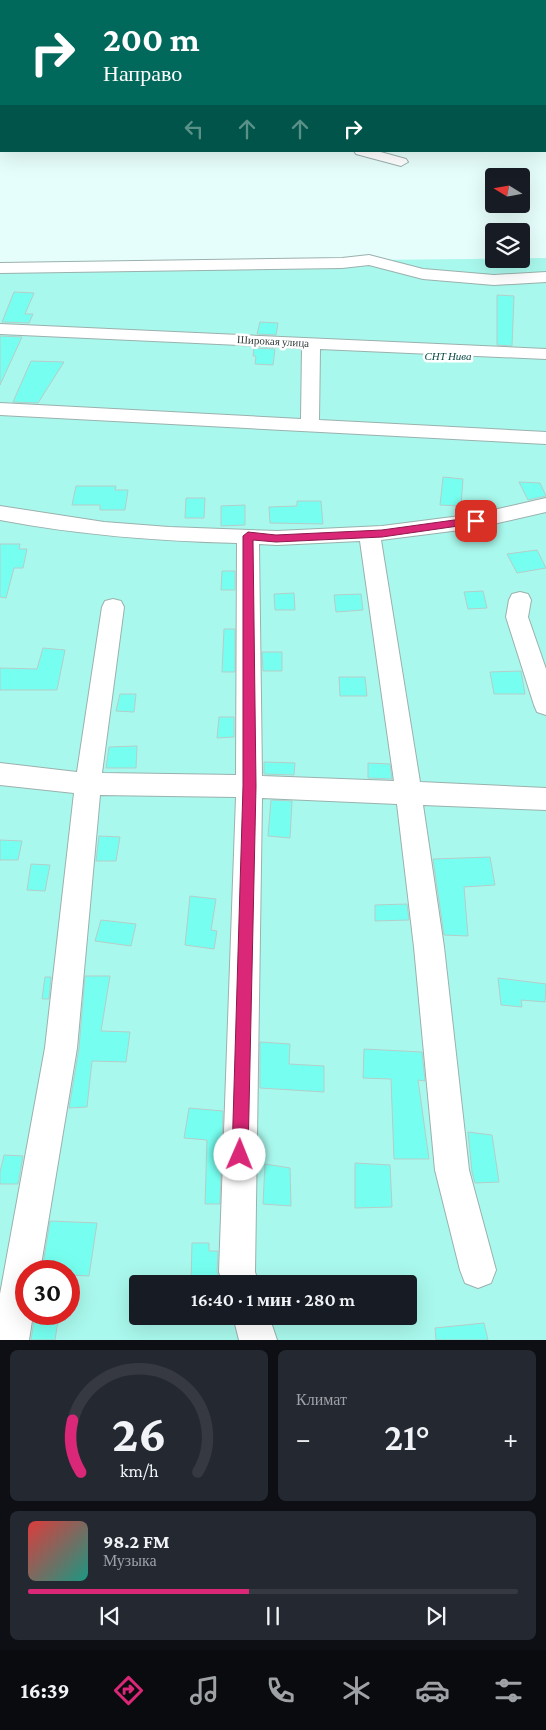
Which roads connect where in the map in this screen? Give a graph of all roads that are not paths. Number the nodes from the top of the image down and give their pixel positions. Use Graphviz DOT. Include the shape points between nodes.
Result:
graph roads {
  1 [pos="365,152"];
  2 [pos="402,162"];
  3 [pos="0,268"];
  4 [pos="546,277"];
  5 [pos="0,329"];
  6 [pos="311,343"];
  7 [pos="546,354"];
  8 [pos="0,409"];
  9 [pos="310,426"];
  10 [pos="546,438"];
  11 [pos="546,505"];
  12 [pos="0,513"];
  13 [pos="369,534"];
  14 [pos="248,536"];
  15 [pos="520,600"];
  16 [pos="113,607"];
  17 [pos="546,705"];
  18 [pos="0,774"];
  19 [pos="88,784"];
  20 [pos="249,786"];
  21 [pos="408,793"];
  22 [pos="546,799"];
  23 [pos="478,1270"];
  24 [pos="238,1275"];
  25 [pos="254,1325"];
  26 [pos="10,1340"];
  27 [pos="258,1340"];
  1 -- 2 [label="street"];
  3 -- 4 [label="street" via="369,260 423,274 494,280"];
  5 -- 6 [label="street, Широкая улица"];
  6 -- 7 [label="street, Широкая улица"];
  6 -- 9 [label="street"];
  8 -- 9 [label="street"];
  9 -- 10 [label="street"];
  11 -- 13 [label="street" via="476,521"];
  12 -- 14 [label="street" via="104,529"];
  13 -- 14 [label="street"];
  13 -- 21 [label="street"];
  14 -- 20 [label="street"];
  15 -- 17 [label="street" via="517,617"];
  16 -- 19 [label="street"];
  18 -- 19 [label="street"];
  19 -- 20 [label="street"];
  19 -- 26 [label="street" via="61,1048"];
  20 -- 21 [label="street"];
  20 -- 24 [label="street"];
  21 -- 22 [label="street"];
  21 -- 23 [label="street" via="429,947 452,1170"];
  25 -- 27 [label="street"];
}
